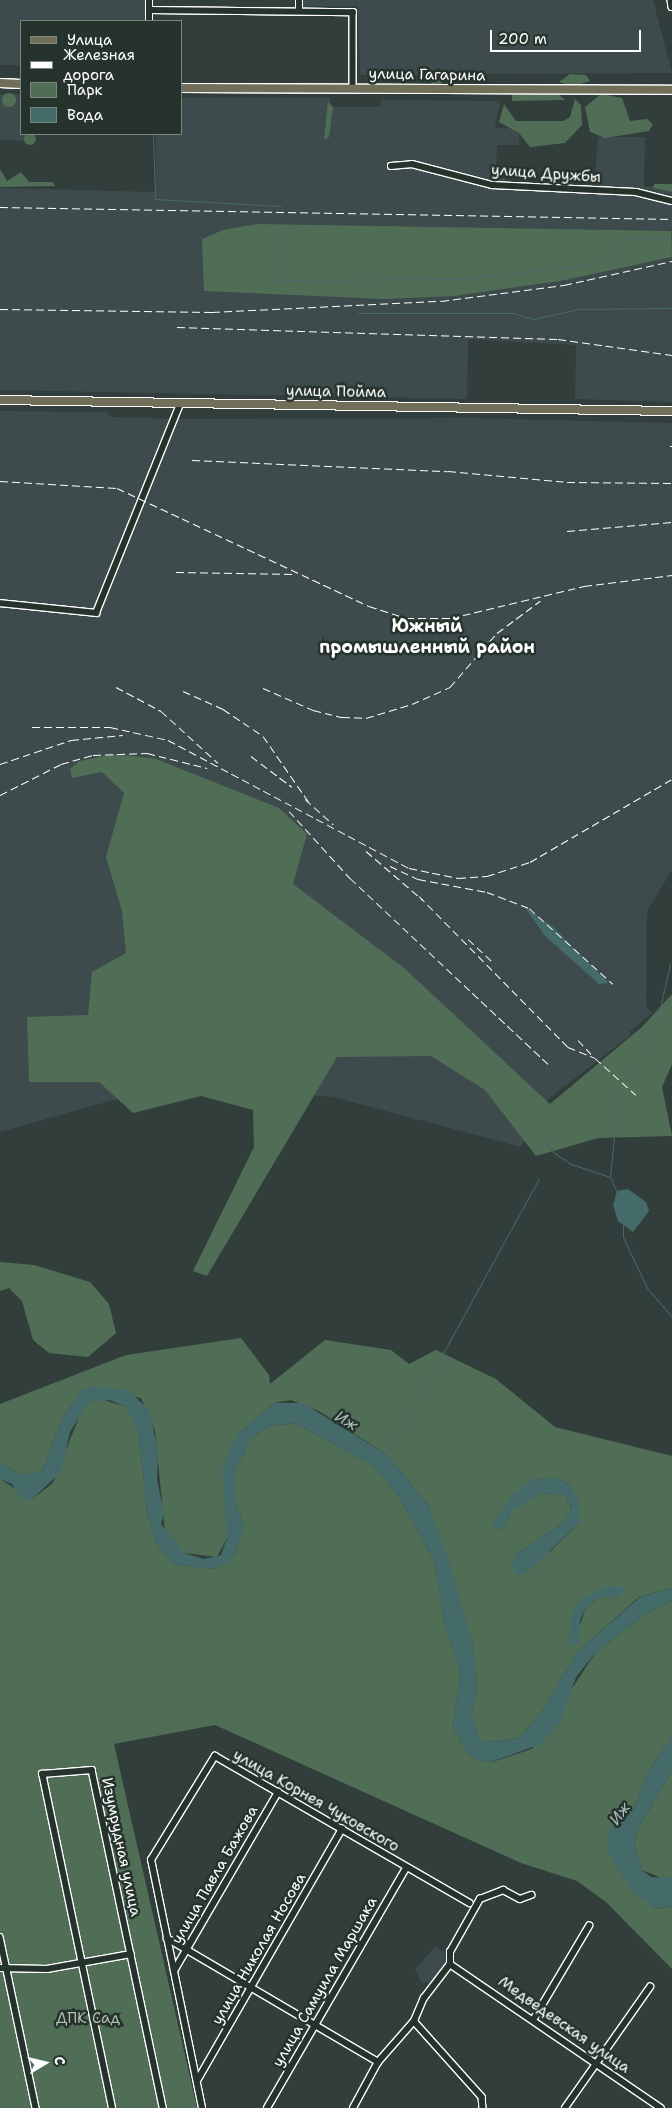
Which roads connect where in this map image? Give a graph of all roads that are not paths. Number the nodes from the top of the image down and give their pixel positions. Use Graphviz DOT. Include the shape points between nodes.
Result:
graph roads {
  1 [pos="149,0"];
  2 [pos="299,0"];
  3 [pos="671,0"];
  4 [pos="672,7"];
  5 [pos="149,10"];
  6 [pos="299,11"];
  7 [pos="149,20"];
  8 [pos="0,83"];
  9 [pos="20,84"];
  10 [pos="182,88"];
  11 [pos="353,88"];
  12 [pos="672,90"];
  13 [pos="391,166"];
  14 [pos="672,201"];
  15 [pos="0,400"];
  16 [pos="180,404"];
  17 [pos="672,411"];
  18 [pos="0,604"];
  19 [pos="278,1792"];
  20 [pos="342,1829"];
  21 [pos="406,1868"];
  22 [pos="531,1895"];
  23 [pos="470,1903"];
  24 [pos="589,1926"];
  25 [pos="0,1937"];
  26 [pos="167,1938"];
  27 [pos="186,1949"];
  28 [pos="130,1954"];
  29 [pos="80,1964"];
  30 [pos="450,1964"];
  31 [pos="3,1968"];
  32 [pos="174,1971"];
  33 [pos="251,1987"];
  34 [pos="650,1988"];
  35 [pos="535,2017"];
  36 [pos="414,2021"];
  37 [pos="316,2025"];
  38 [pos="598,2061"];
  39 [pos="378,2062"];
  40 [pos="197,2081"];
  41 [pos="36,2108"];
  42 [pos="112,2108"];
  43 [pos="163,2108"];
  44 [pos="202,2108"];
  45 [pos="267,2108"];
  46 [pos="352,2108"];
  47 [pos="483,2108"];
  48 [pos="565,2108"];
  49 [pos="661,2108"];
  1 -- 5 [label="street"];
  2 -- 6 [label="street"];
  3 -- 4 [label="street"];
  5 -- 6 [label="street"];
  5 -- 7 [label="street"];
  6 -- 11 [label="street" via="353,12"];
  8 -- 9 [label="main road"];
  10 -- 11 [label="main road, улица Гагарина"];
  11 -- 12 [label="main road, улица Гагарина"];
  13 -- 14 [label="street, улица Дружбы" via="412,164 492,185 636,192"];
  15 -- 16 [label="main road, улица Пойма"];
  16 -- 17 [label="main road, улица Пойма"];
  16 -- 18 [label="street" via="96,613"];
  19 -- 20 [label="street, улица Корнея Чуковского"];
  19 -- 26 [label="street, улица Корнея Чуковского" via="214,1756 151,1860"];
  19 -- 27 [label="street, улица Павла Бажова"];
  20 -- 21 [label="street, улица Корнея Чуковского"];
  20 -- 33 [label="street, улица Николая Носова"];
  21 -- 23 [label="street, улица Корнея Чуковского"];
  21 -- 37 [label="street, улица Самуила Маршака"];
  22 -- 30 [label="street" via="520,1899 503,1890 480,1899 450,1952"];
  24 -- 35 [label="street"];
  25 -- 31 [label="street"];
  26 -- 27 [label="street"];
  26 -- 32 [label="street, улица Корнея Чуковского"];
  27 -- 32 [label="street, улица Павла Бажова"];
  27 -- 33 [label="street"];
  28 -- 29 [label="street"];
  28 -- 29 [label="street, Изумрудная улица" via="92,1770 42,1774"];
  28 -- 43 [label="street, Изумрудная улица"];
  29 -- 31 [label="street"];
  29 -- 42 [label="street, Изумрудная улица"];
  30 -- 35 [label="street, Медведевская улица"];
  30 -- 36 [label="street" via="424,1998"];
  31 -- 41 [label="street"];
  32 -- 40 [label="street, улица Корнея Чуковского"];
  33 -- 37 [label="street"];
  33 -- 40 [label="street, улица Николая Носова"];
  34 -- 38 [label="street"];
  35 -- 38 [label="street, Медведевская улица"];
  36 -- 39 [label="street"];
  36 -- 47 [label="street" via="482,2097"];
  37 -- 39 [label="street"];
  37 -- 45 [label="street, улица Самуила Маршака"];
  38 -- 48 [label="street"];
  38 -- 49 [label="street, Медведевская улица"];
  39 -- 46 [label="street"];
  40 -- 44 [label="street, улица Корнея Чуковского"];
}
